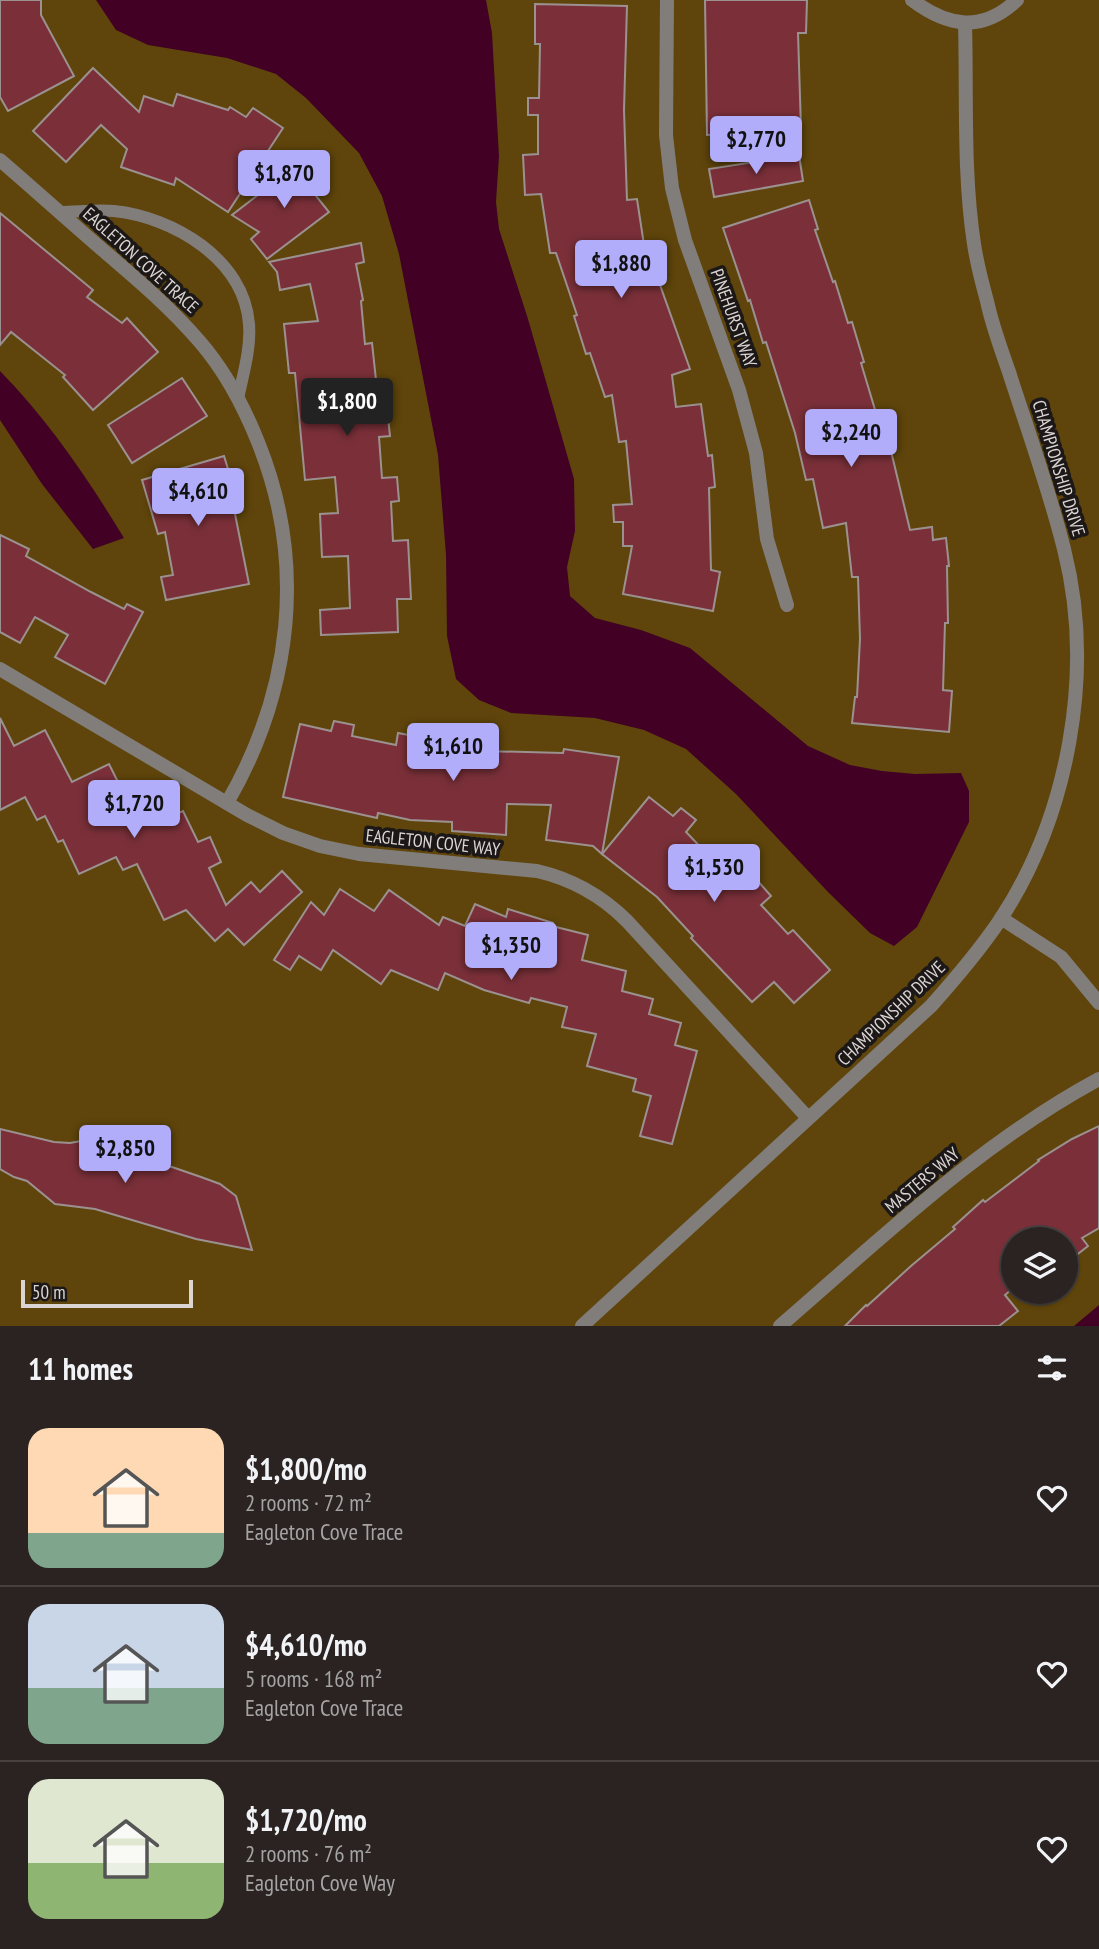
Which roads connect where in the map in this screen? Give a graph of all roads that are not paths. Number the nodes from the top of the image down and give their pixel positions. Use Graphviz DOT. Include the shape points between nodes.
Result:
graph roads {
  1 [pos="667,0"];
  2 [pos="912,0"];
  3 [pos="1017,0"];
  4 [pos="965,23"];
  5 [pos="0,160"];
  6 [pos="60,212"];
  7 [pos="238,399"];
  8 [pos="787,605"];
  9 [pos="0,669"];
  10 [pos="227,803"];
  11 [pos="1001,918"];
  12 [pos="1099,1003"];
  13 [pos="1099,1079"];
  14 [pos="808,1118"];
  15 [pos="582,1326"];
  16 [pos="780,1326"];
  1 -- 8 [label="street, PINEHURST WAY" via="666,135 672,188 685,240 739,390 756,453 767,539"];
  2 -- 4 [label="street" via="933,15"];
  3 -- 4 [label="street" via="986,20"];
  4 -- 11 [label="street, CHAMPIONSHIP DRIVE" via="974,245 988,306 1052,503 1075,621 1072,724 1064,768 1047,824"];
  5 -- 6 [label="street, EAGLETON COVE TRACE"];
  6 -- 7 [label="street, EAGLETON COVE TRACE" via="167,305 202,344"];
  6 -- 7 [label="lane" via="113,211 146,217 188,235 224,268 239,288 249,322"];
  7 -- 10 [label="street, EAGLETON COVE TRACE" via="268,466 277,499 288,602 283,654 271,705"];
  9 -- 10 [label="street, EAGLETON COVE WAY"];
  10 -- 14 [label="street, EAGLETON COVE WAY" via="283,833 320,846 537,872 588,889 627,920"];
  11 -- 12 [label="street" via="1061,957"];
  11 -- 14 [label="street, CHAMPIONSHIP DRIVE" via="931,1006"];
  13 -- 16 [label="street, MASTERS WAY" via="1012,1132 954,1176"];
  14 -- 15 [label="street, CHAMPIONSHIP DRIVE"];
}
